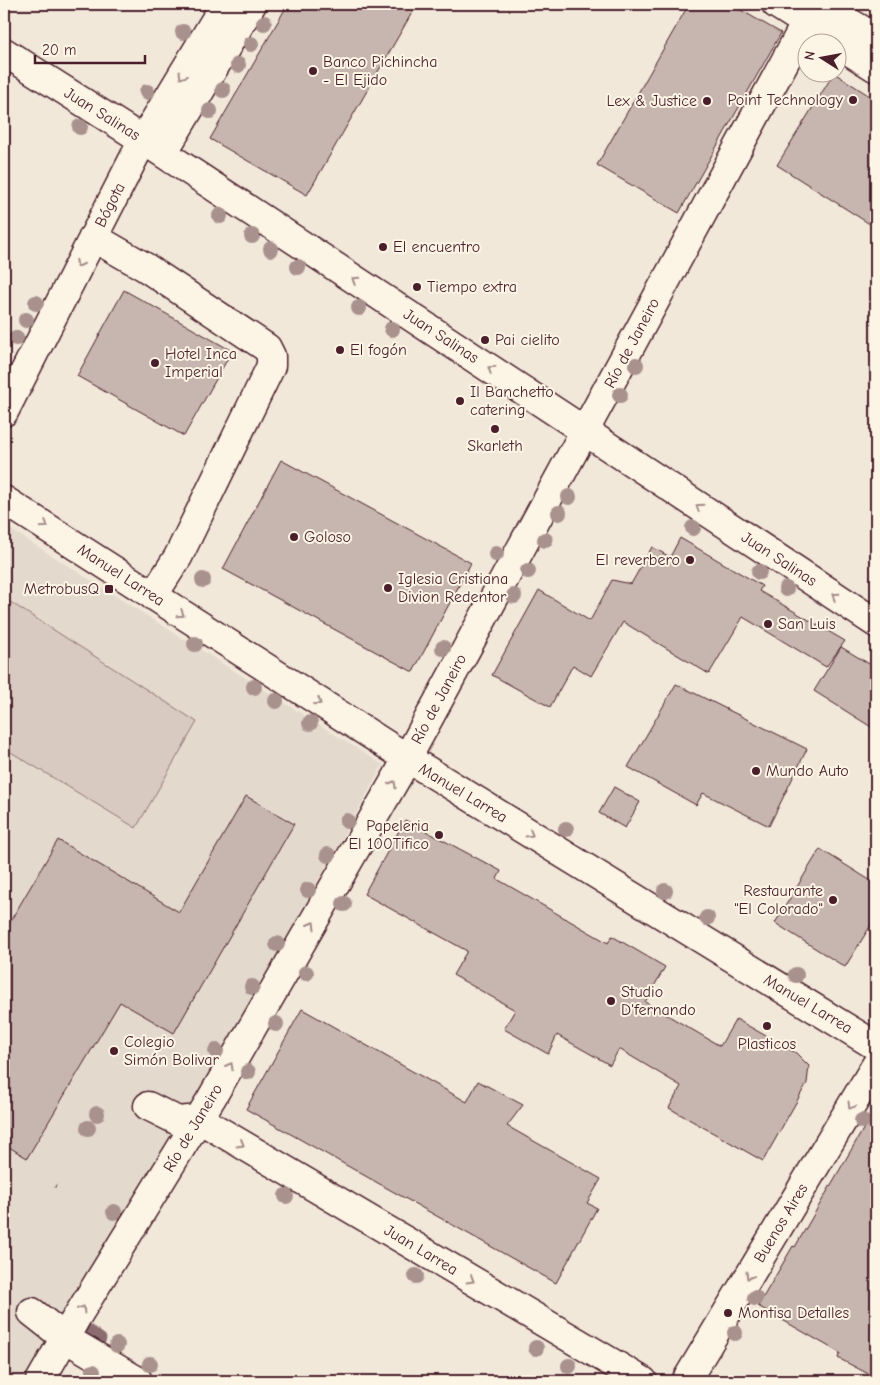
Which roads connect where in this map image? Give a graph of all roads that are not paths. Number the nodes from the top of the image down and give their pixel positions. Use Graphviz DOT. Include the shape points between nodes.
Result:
graph roads {
  1 [pos="225,4"];
  2 [pos="252,4"];
  3 [pos="776,4"];
  4 [pos="813,10"];
  5 [pos="829,32"];
  6 [pos="876,38"];
  7 [pos="848,50"];
  8 [pos="4,52"];
  9 [pos="876,68"];
  10 [pos="153,146"];
  11 [pos="93,237"];
  12 [pos="4,412"];
  13 [pos="584,431"];
  14 [pos="4,500"];
  15 [pos="153,596"];
  16 [pos="876,623"];
  17 [pos="407,758"];
  18 [pos="876,1046"];
  19 [pos="876,1064"];
  20 [pos="148,1106"];
  21 [pos="199,1119"];
  22 [pos="32,1312"];
  23 [pos="65,1338"];
  24 [pos="40,1381"];
  25 [pos="138,1381"];
  26 [pos="643,1381"];
  27 [pos="686,1381"];
  1 -- 10 [label="street, Bógota, one-way"];
  2 -- 10 [label="street, Bógota"];
  3 -- 4 [label="street"];
  4 -- 5 [label="street"];
  4 -- 6 [label="street"];
  4 -- 13 [label="street, Río de Janeiro"];
  7 -- 9 [label="street"];
  8 -- 10 [label="street, Juan Salinas"];
  10 -- 11 [label="street, Bógota"];
  13 -- 10 [label="street, Juan Salinas, one-way"];
  11 -- 12 [label="street, Bógota, one-way"];
  11 -- 15 [label="street" via="145,267 267,348 271,356 272,366 178,557"];
  16 -- 13 [label="street, Juan Salinas, one-way"];
  13 -- 17 [label="street, Río de Janeiro"];
  14 -- 15 [label="street, Manuel Larrea, one-way"];
  15 -- 17 [label="street, Manuel Larrea, one-way"];
  17 -- 18 [label="street, Manuel Larrea, one-way"];
  21 -- 17 [label="street, Río de Janeiro, one-way"];
  19 -- 27 [label="street, Buenos Aires, one-way"];
  20 -- 21 [label="street" via="178,1122"];
  23 -- 21 [label="street, Río de Janeiro, one-way"];
  21 -- 26 [label="street, Juan Larrea, one-way"];
  22 -- 23 [label="street"];
  23 -- 24 [label="street, Río de Janeiro"];
  23 -- 25 [label="street"];
}
